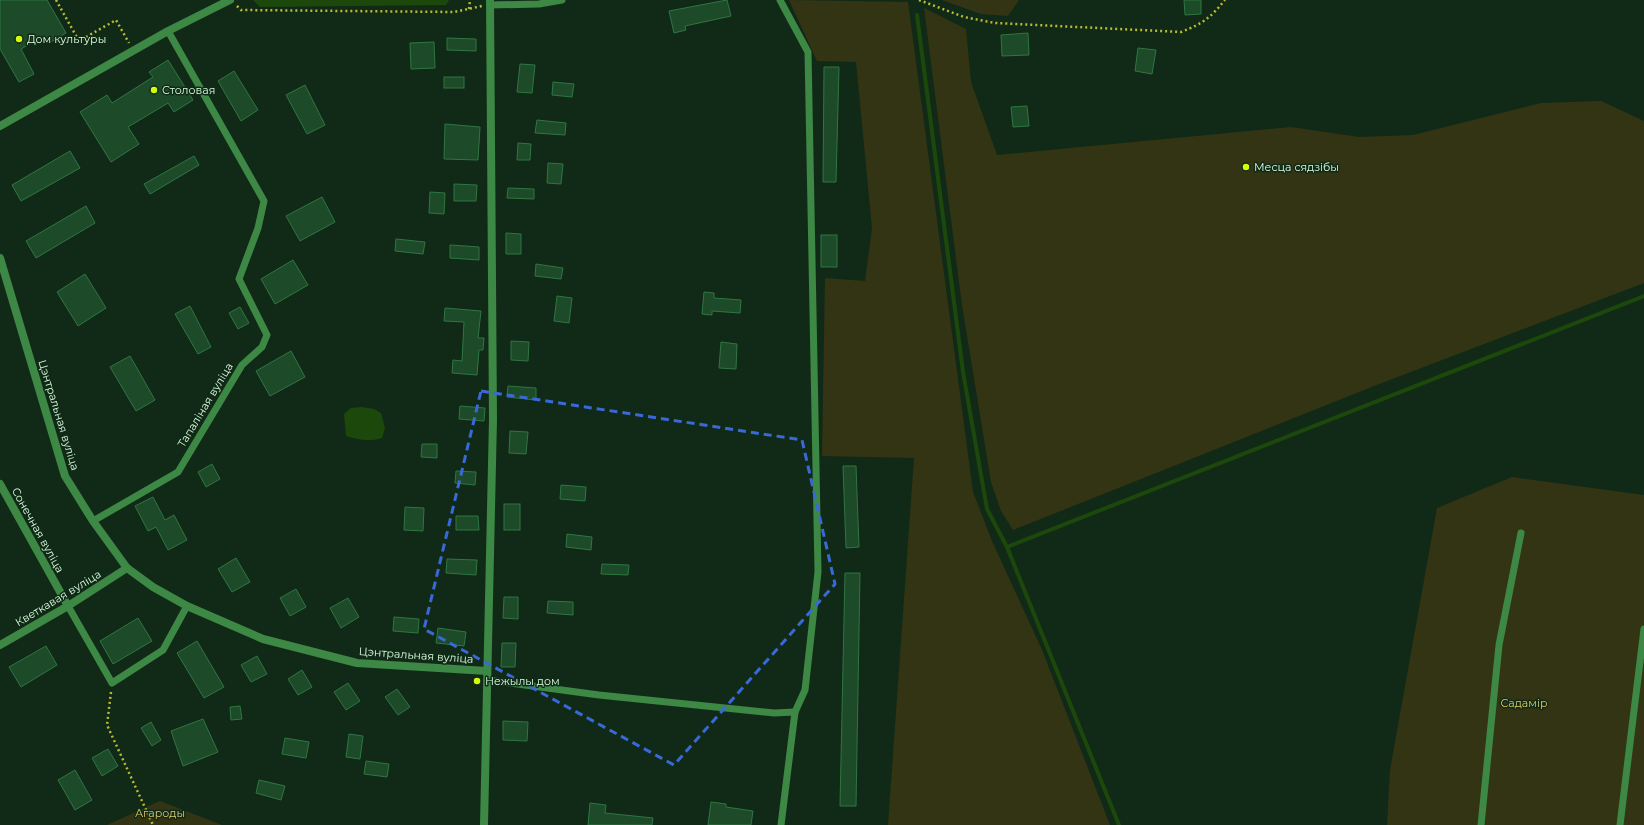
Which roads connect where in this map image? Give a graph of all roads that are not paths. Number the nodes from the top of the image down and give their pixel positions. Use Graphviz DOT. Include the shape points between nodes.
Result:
graph roads {
  1 [pos="562,0"];
  2 [pos="780,0"];
  3 [pos="233,2"];
  4 [pos="490,2"];
  5 [pos="168,31"];
  6 [pos="0,126"];
  7 [pos="0,258"];
  8 [pos="0,484"];
  9 [pos="93,521"];
  10 [pos="1521,533"];
  11 [pos="127,568"];
  12 [pos="68,606"];
  13 [pos="187,606"];
  14 [pos="1644,629"];
  15 [pos="0,645"];
  16 [pos="487,671"];
  17 [pos="487,680"];
  18 [pos="795,712"];
  19 [pos="484,825"];
  20 [pos="781,825"];
  21 [pos="1481,825"];
  22 [pos="1620,825"];
  1 -- 4 [label="lane" via="539,4"];
  2 -- 18 [label="lane" via="808,52 818,572 806,690"];
  3 -- 5 [label="street"];
  4 -- 16 [label="street" via="493,419"];
  5 -- 6 [label="street"];
  5 -- 9 [label="lane, Тапаліная вуліца" via="264,201 258,228 239,279 267,335 262,347 242,365 178,472"];
  7 -- 9 [label="street, Цэнтральная вуліца" via="65,476"];
  8 -- 12 [label="street, Сонечная вуліца"];
  9 -- 11 [label="street, Цэнтральная вуліца"];
  10 -- 21 [label="lane" via="1499,644"];
  11 -- 12 [label="street, Кветкавая вуліца"];
  11 -- 13 [label="street, Цэнтральная вуліца" via="153,587"];
  12 -- 13 [label="lane" via="112,683 163,650"];
  12 -- 15 [label="street, Кветкавая вуліца"];
  13 -- 16 [label="street, Цэнтральная вуліца" via="263,639 357,663"];
  14 -- 22 [label="lane"];
  16 -- 17 [label="street"];
  17 -- 18 [label="lane" via="599,695 774,713"];
  17 -- 19 [label="street"];
  18 -- 20 [label="lane"];
}
